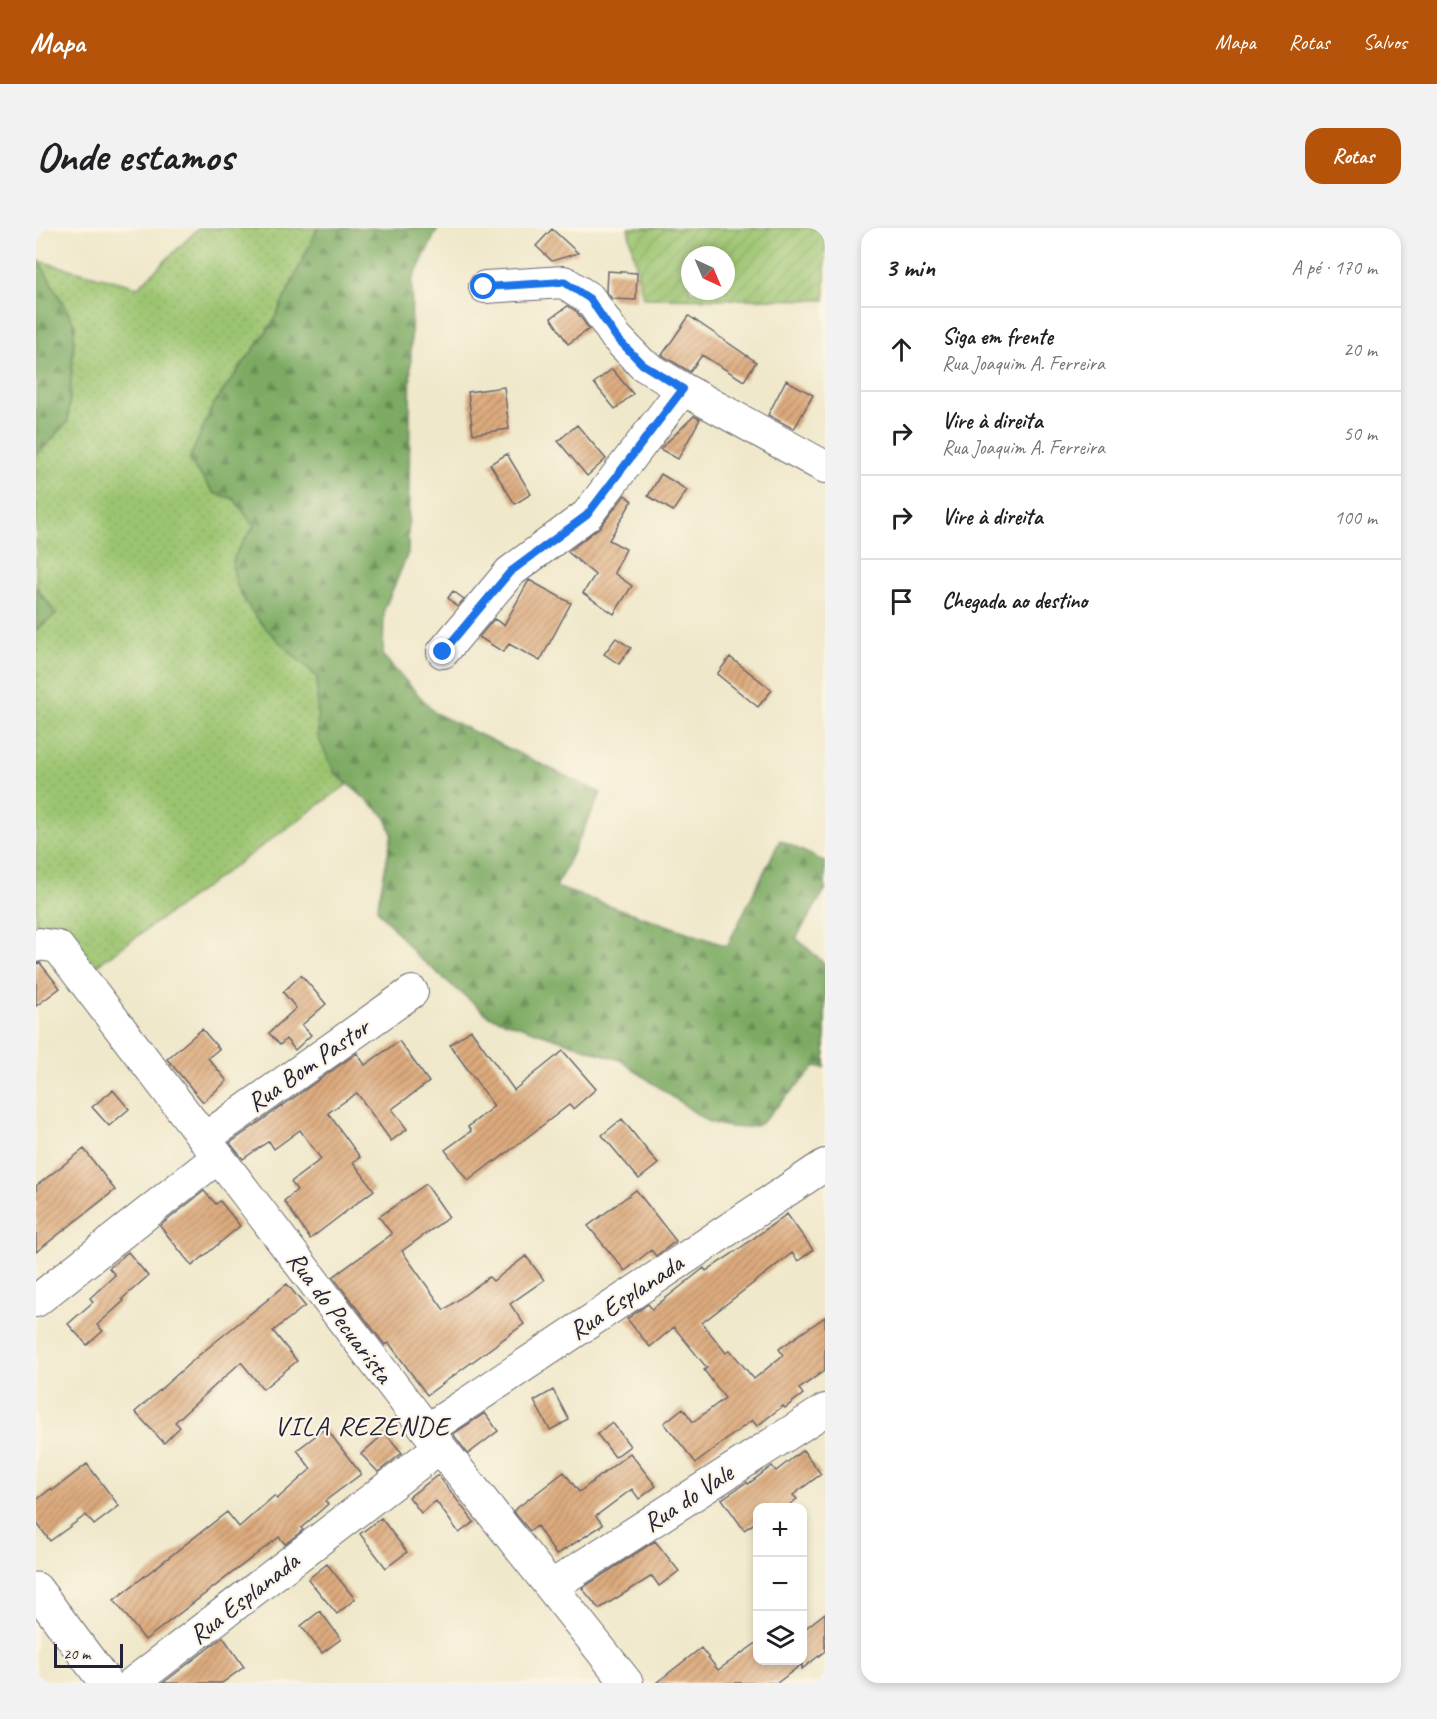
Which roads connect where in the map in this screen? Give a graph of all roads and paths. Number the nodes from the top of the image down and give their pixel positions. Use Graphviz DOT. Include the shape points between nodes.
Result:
graph roads {
  1 [pos="484,287"];
  2 [pos="683,389"];
  3 [pos="825,467"];
  4 [pos="443,652"];
  5 [pos="47,947"];
  6 [pos="412,992"];
  7 [pos="211,1148"];
  8 [pos="825,1165"];
  9 [pos="36,1301"];
  10 [pos="825,1410"];
  11 [pos="434,1439"];
  12 [pos="552,1586"];
  13 [pos="36,1589"];
  14 [pos="106,1683"];
  15 [pos="134,1683"];
  16 [pos="627,1683"];
  1 -- 2 [label="street" via="564,282 590,299 616,337 642,364"];
  2 -- 3 [label="street"];
  2 -- 4 [label="street" via="587,515 510,572"];
  5 -- 7 [label="street, Rua do Pecuarista"];
  6 -- 7 [label="street, Rua Bom Pastor"];
  7 -- 9 [label="street, Rua Bom Pastor"];
  7 -- 11 [label="street, Rua do Pecuarista"];
  8 -- 11 [label="street, Rua Esplanada"];
  10 -- 12 [label="street, Rua do Vale"];
  11 -- 12 [label="street, Rua do Pecuarista"];
  11 -- 15 [label="street, Rua Esplanada"];
  12 -- 16 [label="street, Rua do Pecuarista"];
  13 -- 14 [label="main road"];
}
